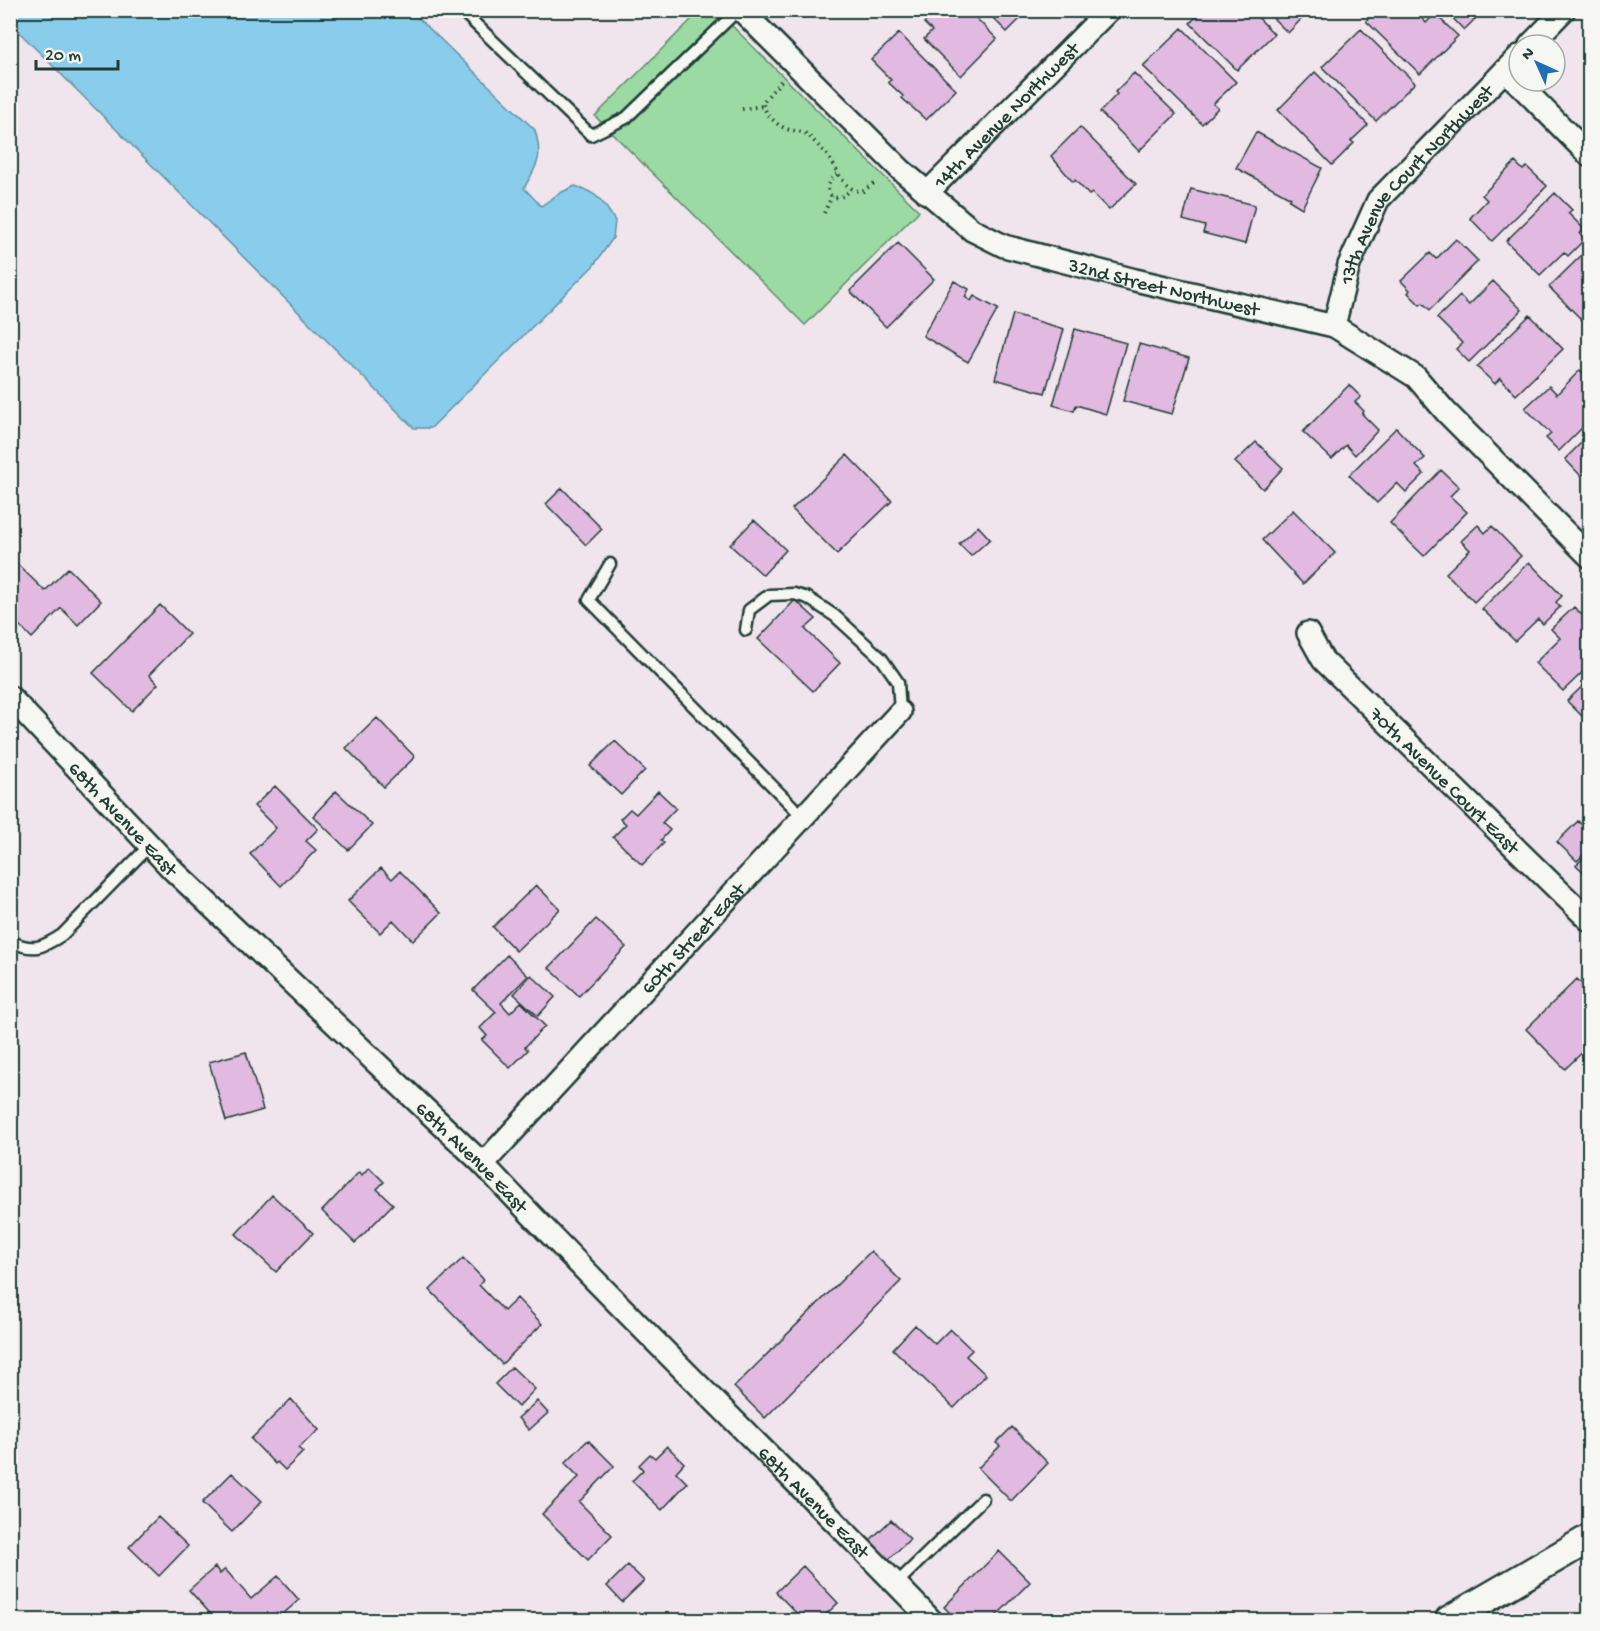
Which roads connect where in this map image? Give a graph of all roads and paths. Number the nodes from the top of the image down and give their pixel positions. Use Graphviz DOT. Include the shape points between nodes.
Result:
graph roads {
  1 [pos="461,10"];
  2 [pos="739,10"];
  3 [pos="1109,10"];
  4 [pos="1564,10"];
  5 [pos="1542,33"];
  6 [pos="797,66"];
  7 [pos="1507,68"];
  8 [pos="1537,93"];
  9 [pos="763,106"];
  10 [pos="742,109"];
  11 [pos="1590,156"];
  12 [pos="895,164"];
  13 [pos="837,174"];
  14 [pos="851,189"];
  15 [pos="927,193"];
  16 [pos="832,196"];
  17 [pos="824,213"];
  18 [pos="1334,326"];
  19 [pos="1590,556"];
  20 [pos="610,564"];
  21 [pos="746,630"];
  22 [pos="1308,633"];
  23 [pos="10,697"];
  24 [pos="900,712"];
  25 [pos="803,817"];
  26 [pos="150,845"];
  27 [pos="1590,921"];
  28 [pos="10,941"];
  29 [pos="483,1164"];
  30 [pos="983,1499"];
  31 [pos="1590,1538"];
  32 [pos="896,1584"];
  33 [pos="931,1620"];
  34 [pos="1449,1620"];
  1 -- 2 [label="lane" via="591,135 626,118"];
  2 -- 6 [label="street, 32nd Street Northwest"];
  3 -- 15 [label="street, 14th Avenue Northwest"];
  4 -- 5 [label="street"];
  6 -- 9 [label="path" via="770,91"];
  6 -- 12 [label="street, 32nd Street Northwest"];
  7 -- 18 [label="street, 13th Avenue Court Northwest" via="1378,200 1349,265"];
  8 -- 11 [label="street"];
  9 -- 10 [label="path"];
  9 -- 13 [label="path" via="784,129 809,136 830,159"];
  12 -- 14 [label="path" via="869,188"];
  12 -- 15 [label="street, 32nd Street Northwest"];
  13 -- 14 [label="path"];
  13 -- 16 [label="path" via="828,183"];
  14 -- 16 [label="path" via="840,198"];
  15 -- 18 [label="street, 32nd Street Northwest" via="972,230 1004,246"];
  16 -- 17 [label="path"];
  18 -- 19 [label="street, 32nd Street Northwest" via="1416,377"];
  20 -- 25 [label="lane" via="589,600"];
  21 -- 24 [label="lane" via="749,610 769,595 808,598 835,616 882,659 898,682"];
  22 -- 27 [label="street, 70th Avenue Court East" via="1323,660"];
  23 -- 26 [label="street, 68th Avenue East"];
  24 -- 25 [label="street, 60th Street East"];
  25 -- 29 [label="street, 60th Street East"];
  26 -- 28 [label="lane" via="50,943 37,948"];
  26 -- 29 [label="street, 68th Avenue East"];
  29 -- 32 [label="street, 68th Avenue East"];
  30 -- 32 [label="lane"];
  31 -- 34 [label="street"];
  32 -- 33 [label="street, 68th Avenue East"];
}
